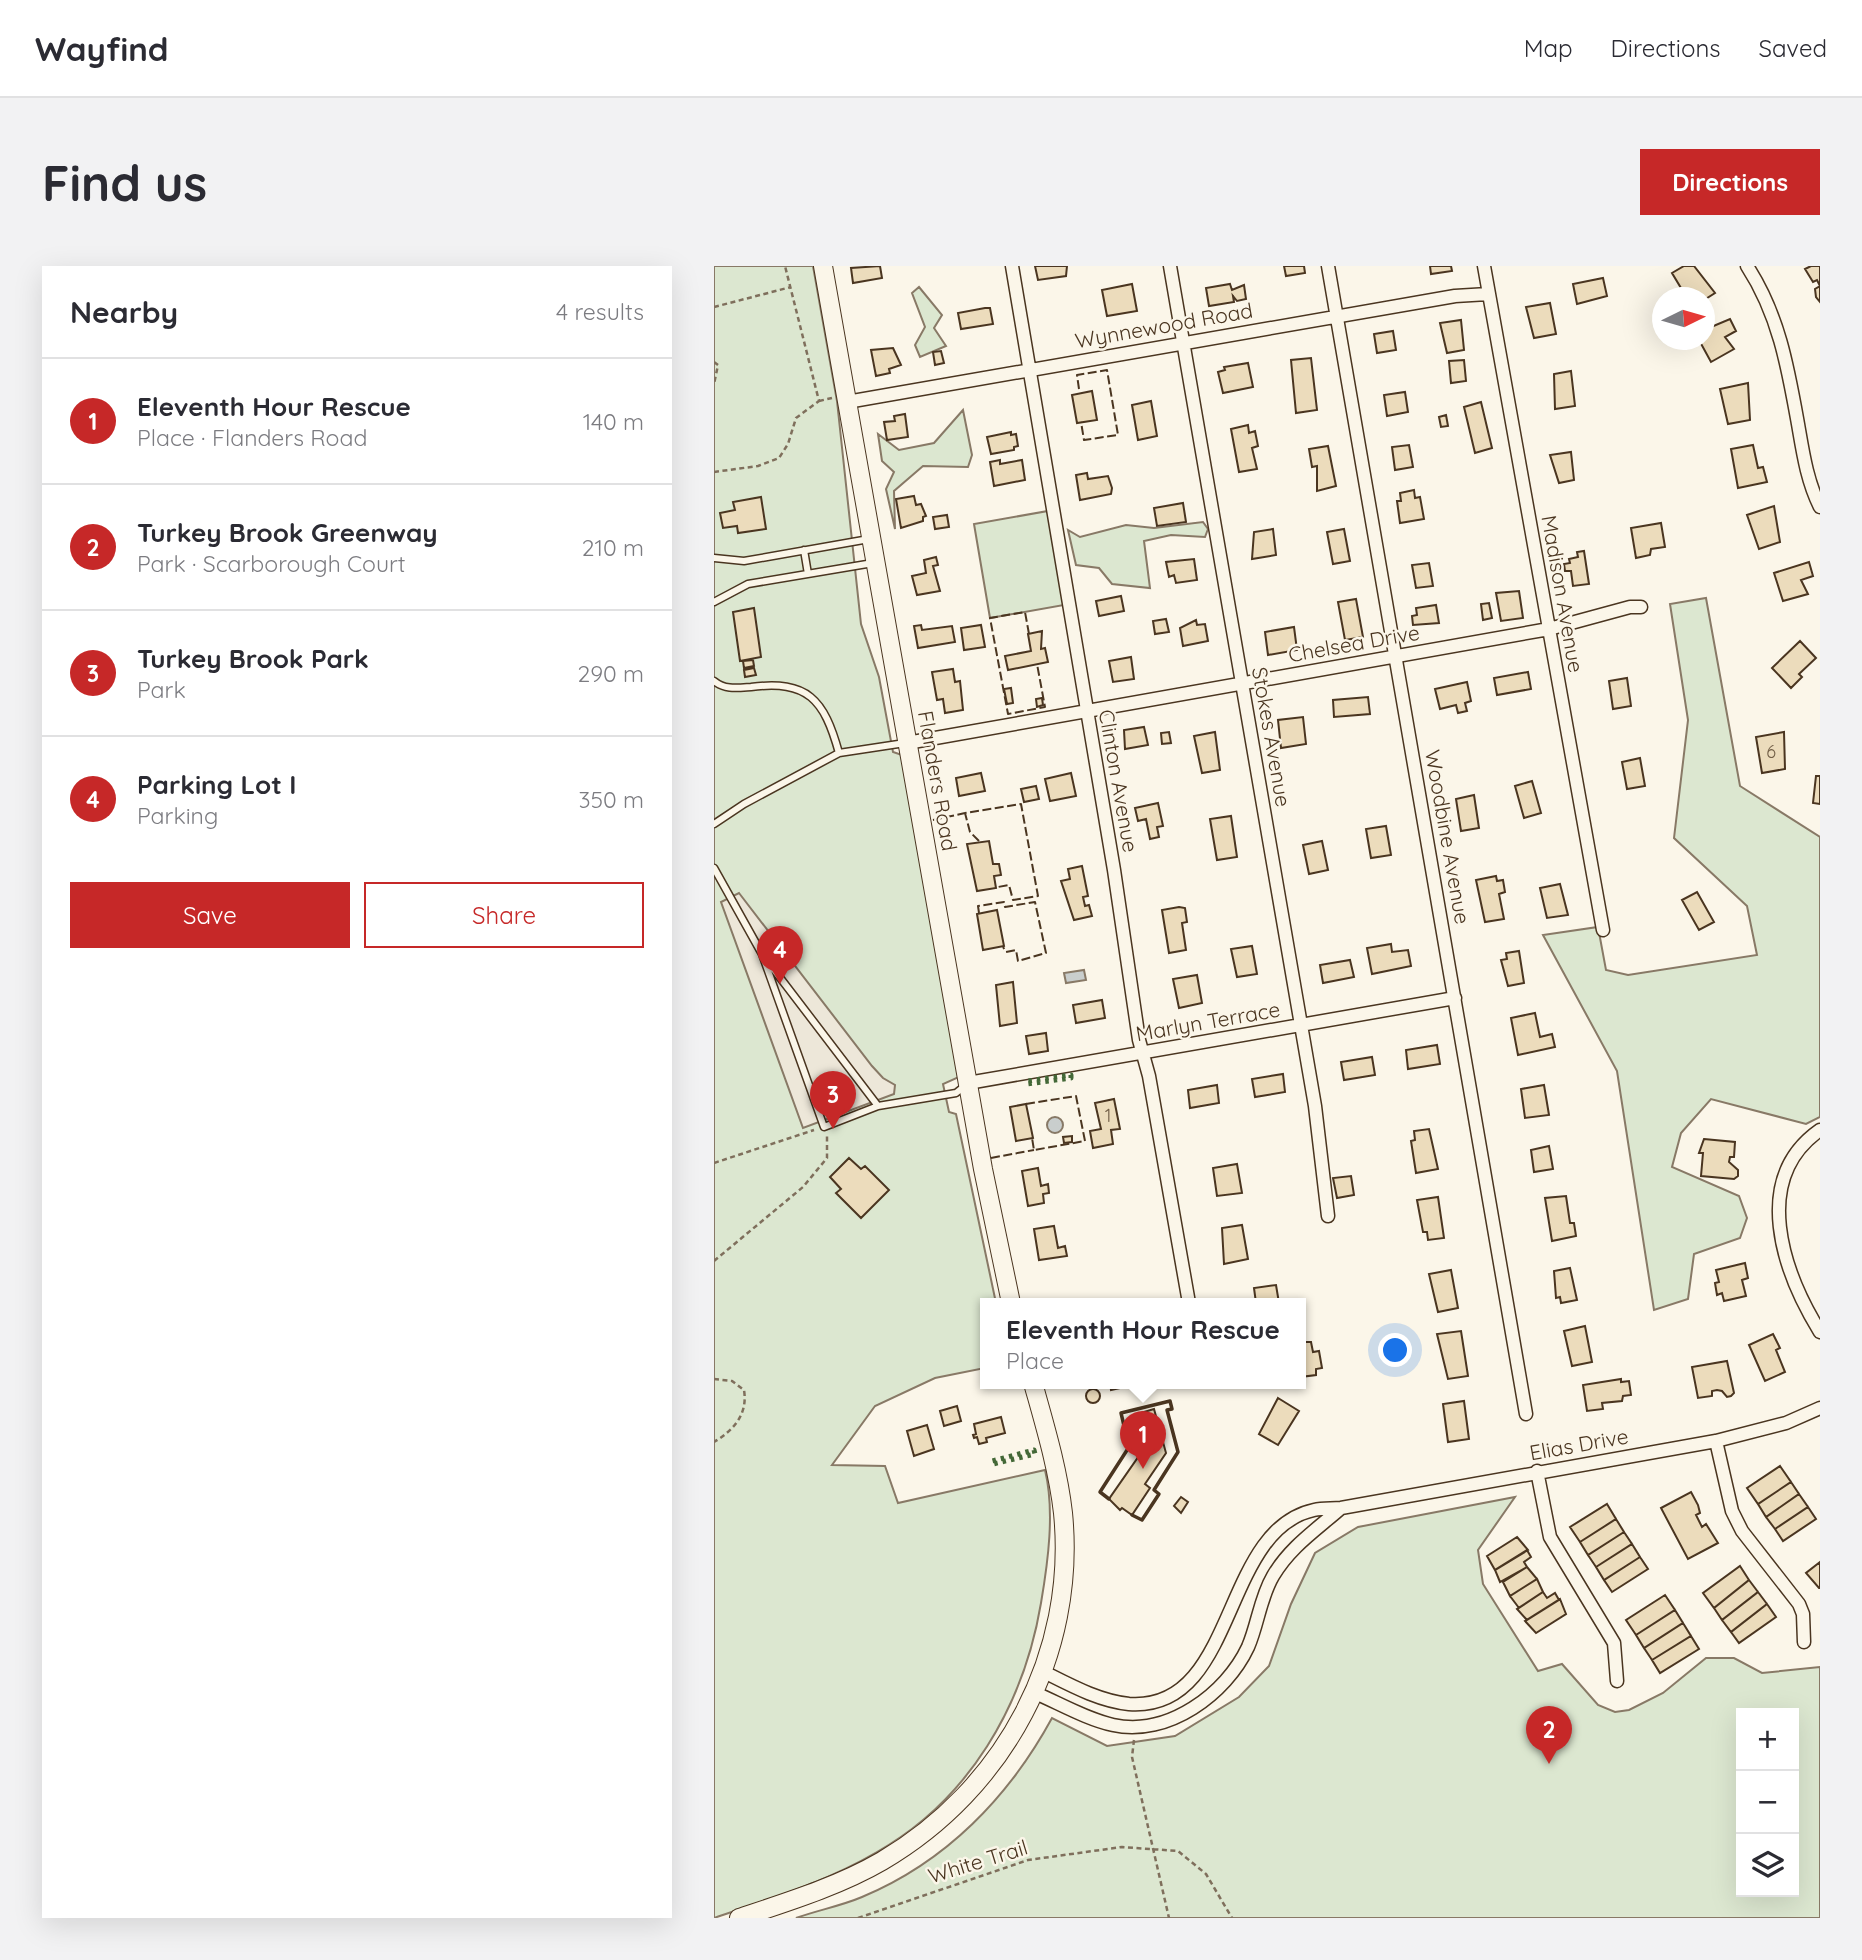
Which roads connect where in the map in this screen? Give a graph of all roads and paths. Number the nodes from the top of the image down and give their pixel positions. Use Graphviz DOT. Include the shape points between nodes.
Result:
graph roads {
  1 [pos="785,266"];
  2 [pos="823,266"];
  3 [pos="1012,266"];
  4 [pos="1170,266"];
  5 [pos="1328,266"];
  6 [pos="1484,266"];
  7 [pos="1747,266"];
  8 [pos="791,287"];
  9 [pos="1489,294"];
  10 [pos="714,307"];
  11 [pos="1337,316"];
  12 [pos="1183,343"];
  13 [pos="714,362"];
  14 [pos="1030,369"];
  15 [pos="714,384"];
  16 [pos="827,398"];
  17 [pos="818,401"];
  18 [pos="847,402"];
  19 [pos="714,472"];
  20 [pos="1820,507"];
  21 [pos="871,539"];
  22 [pos="804,550"];
  23 [pos="714,558"];
  24 [pos="875,562"];
  25 [pos="808,574"];
  26 [pos="714,602"];
  27 [pos="1641,607"];
  28 [pos="1549,629"];
  29 [pos="1396,657"];
  30 [pos="714,681"];
  31 [pos="1242,684"];
  32 [pos="1086,711"];
  33 [pos="907,743"];
  34 [pos="839,753"];
  35 [pos="714,824"];
  36 [pos="714,868"];
  37 [pos="1603,930"];
  38 [pos="762,954"];
  39 [pos="1455,998"];
  40 [pos="1300,1026"];
  41 [pos="1143,1054"];
  42 [pos="968,1083"];
  43 [pos="878,1106"];
  44 [pos="824,1127"];
  45 [pos="1820,1130"];
  46 [pos="714,1164"];
  47 [pos="1328,1216"];
  48 [pos="714,1261"];
  49 [pos="1011,1298"];
  50 [pos="1188,1298"];
  51 [pos="1820,1332"];
  52 [pos="714,1379"];
  53 [pos="1035,1389"];
  54 [pos="1820,1408"];
  55 [pos="1526,1415"];
  56 [pos="1716,1441"];
  57 [pos="714,1442"];
  58 [pos="1537,1471"];
  59 [pos="1341,1508"];
  60 [pos="1804,1642"];
  61 [pos="1044,1672"];
  62 [pos="1617,1681"];
  63 [pos="1033,1692"];
  64 [pos="1133,1726"];
  65 [pos="1152,1847"];
  66 [pos="740,1918"];
  67 [pos="858,1918"];
  68 [pos="1169,1918"];
  69 [pos="1232,1918"];
  1 -- 8 [label="path"];
  2 -- 18 [label="main road, Flanders Road"];
  3 -- 14 [label="street, Clinton Avenue"];
  4 -- 12 [label="street, Stokes Avenue"];
  5 -- 11 [label="street, Woodbine Avenue"];
  6 -- 9 [label="street, Madison Avenue"];
  7 -- 20 [label="street" via="1781,339 1807,475"];
  8 -- 10 [label="path"];
  8 -- 17 [label="path"];
  9 -- 11 [label="street, Wynnewood Road"];
  9 -- 28 [label="street, Madison Avenue"];
  11 -- 12 [label="street, Wynnewood Road"];
  11 -- 29 [label="street, Woodbine Avenue"];
  12 -- 14 [label="street, Wynnewood Road"];
  12 -- 31 [label="street, Stokes Avenue"];
  13 -- 15 [label="path" via="719,365"];
  14 -- 18 [label="street, Wynnewood Road"];
  14 -- 32 [label="street, Clinton Avenue"];
  16 -- 17 [label="path"];
  17 -- 19 [label="path" via="796,418 779,458"];
  18 -- 21 [label="main road, Flanders Road"];
  21 -- 22 [label="lane"];
  21 -- 24 [label="main road, Flanders Road"];
  22 -- 23 [label="lane" via="744,561"];
  22 -- 25 [label="lane"];
  24 -- 25 [label="lane"];
  24 -- 33 [label="main road, Flanders Road"];
  25 -- 26 [label="lane" via="748,584"];
  27 -- 28 [label="street, Chelsea Drive"];
  28 -- 29 [label="street, Chelsea Drive"];
  28 -- 37 [label="street, Madison Avenue"];
  29 -- 31 [label="street, Chelsea Drive"];
  29 -- 39 [label="street, Woodbine Avenue"];
  30 -- 34 [label="lane" via="732,689 782,684 802,691 826,715"];
  31 -- 32 [label="street, Chelsea Drive"];
  31 -- 40 [label="street, Stokes Avenue"];
  32 -- 33 [label="street, Chelsea Drive"];
  32 -- 41 [label="street, Clinton Avenue"];
  33 -- 34 [label="lane"];
  33 -- 42 [label="main road, Flanders Road"];
  34 -- 35 [label="lane"];
  36 -- 38 [label="lane"];
  38 -- 43 [label="lane"];
  38 -- 44 [label="lane"];
  39 -- 40 [label="street, Marlyn Terrace"];
  39 -- 55 [label="street, Woodbine Avenue"];
  40 -- 41 [label="street, Marlyn Terrace"];
  40 -- 47 [label="street, Stokes Avenue"];
  41 -- 42 [label="street, Marlyn Terrace"];
  41 -- 50 [label="street, Clinton Avenue"];
  42 -- 43 [label="lane" via="956,1094"];
  42 -- 49 [label="main road, Flanders Road"];
  43 -- 44 [label="lane"];
  44 -- 46 [label="path"];
  44 -- 48 [label="path" via="827,1158 803,1187"];
  45 -- 51 [label="street" via="1791,1160 1778,1208 1788,1267"];
  52 -- 57 [label="path" via="732,1381 744,1390 746,1404 738,1422"];
  53 -- 61 [label="main road" via="1057,1475 1064,1530 1060,1609"];
  54 -- 56 [label="street, Elias Drive" via="1786,1423"];
  56 -- 58 [label="street, Elias Drive"];
  56 -- 60 [label="street" via="1731,1511 1799,1604"];
  58 -- 59 [label="street, Elias Drive"];
  58 -- 62 [label="street" via="1550,1537 1614,1643"];
  59 -- 61 [label="street, Elias Drive" via="1305,1513 1271,1538 1199,1671 1172,1695 1128,1704"];
  59 -- 64 [label="street, Elias Drive" via="1295,1546 1278,1570 1264,1595 1248,1646 1221,1686 1206,1700 1178,1714"];
  61 -- 63 [label="main road"];
  63 -- 64 [label="street, Elias Drive" via="1102,1722"];
  63 -- 66 [label="main road" via="991,1763 925,1832 869,1868"];
  64 -- 65 [label="path" via="1132,1757"];
  65 -- 67 [label="path, White Trail" via="1028,1860"];
  65 -- 68 [label="path"];
  65 -- 69 [label="path, White Trail" via="1178,1852 1206,1874"];
}
